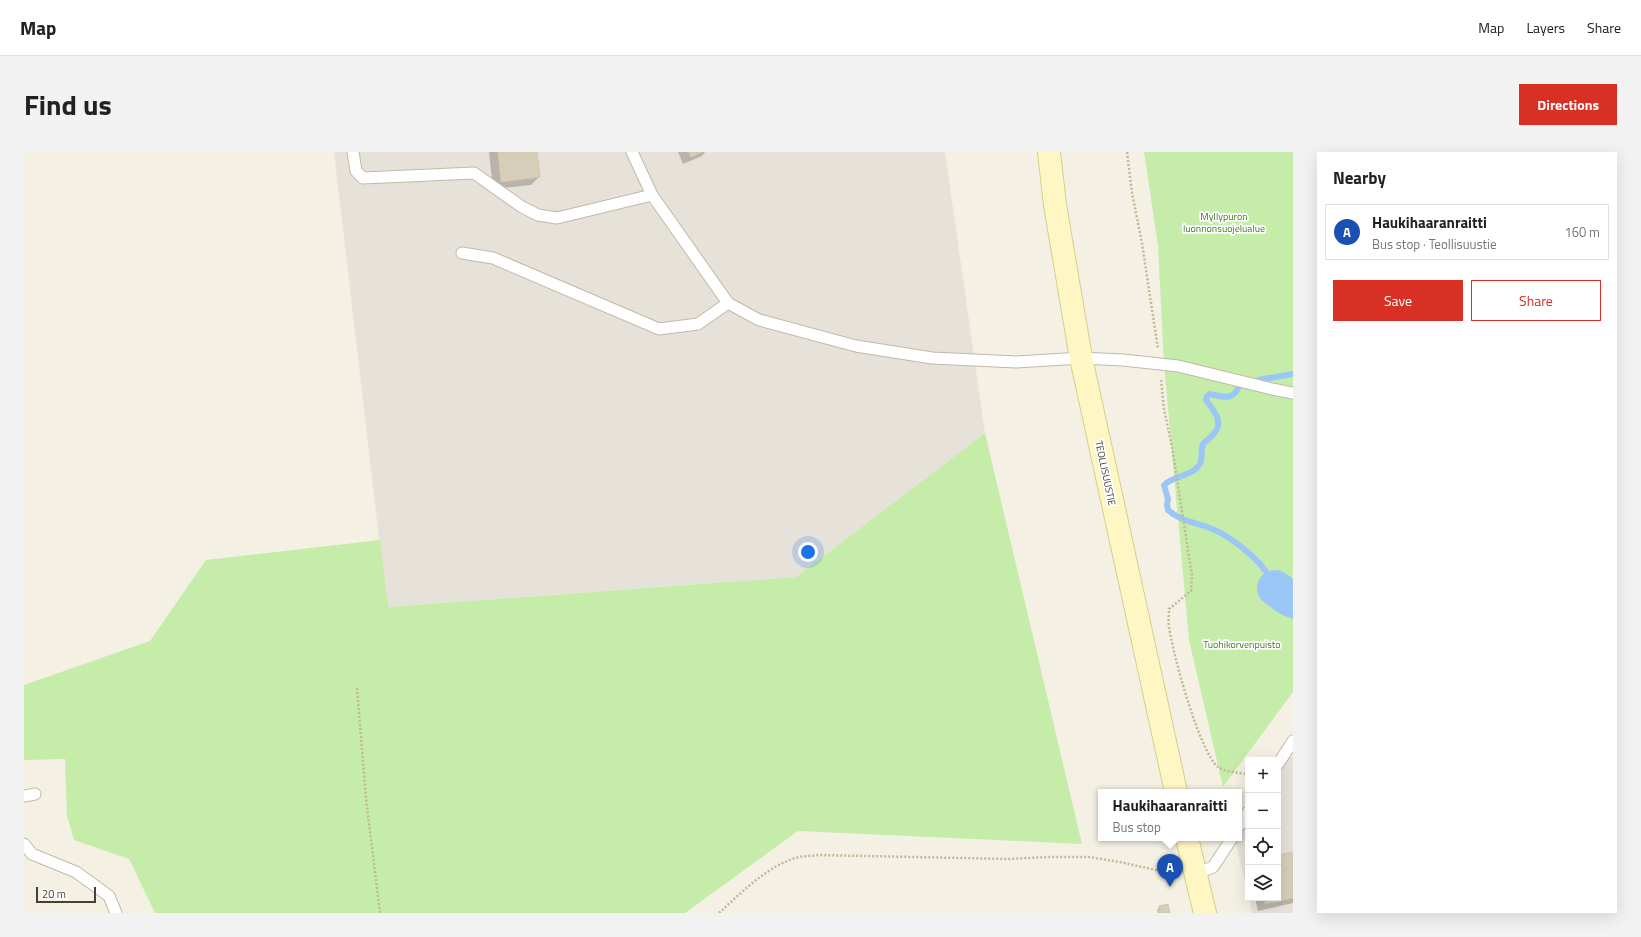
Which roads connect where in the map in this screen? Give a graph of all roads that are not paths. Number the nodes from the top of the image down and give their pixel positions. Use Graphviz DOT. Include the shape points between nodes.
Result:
graph roads {
  1 [pos="353,152"];
  2 [pos="632,152"];
  3 [pos="1049,152"];
  4 [pos="652,195"];
  5 [pos="462,253"];
  6 [pos="728,303"];
  7 [pos="1081,358"];
  8 [pos="1293,393"];
  9 [pos="1293,742"];
  10 [pos="1281,760"];
  11 [pos="1175,789"];
  12 [pos="1188,841"];
  13 [pos="1230,841"];
  14 [pos="24,844"];
  15 [pos="1195,874"];
  16 [pos="116,913"];
  17 [pos="1206,913"];
  1 -- 4 [label="lane" via="356,171 363,178 474,173 522,207 538,215 557,218"];
  2 -- 4 [label="lane"];
  3 -- 7 [label="main road, TEOLLISUUSTIE" via="1055,205"];
  4 -- 6 [label="lane"];
  5 -- 6 [label="lane" via="493,258 659,329 698,324"];
  6 -- 7 [label="lane" via="759,320 856,346 932,358 1016,362"];
  7 -- 8 [label="lane" via="1178,366"];
  7 -- 11 [label="main road, TEOLLISUUSTIE"];
  9 -- 10 [label="lane"];
  12 -- 15 [label="main road"];
  13 -- 15 [label="lane" via="1213,868"];
  14 -- 16 [label="lane" via="32,854 76,872 110,896"];
  15 -- 17 [label="main road"];
}
